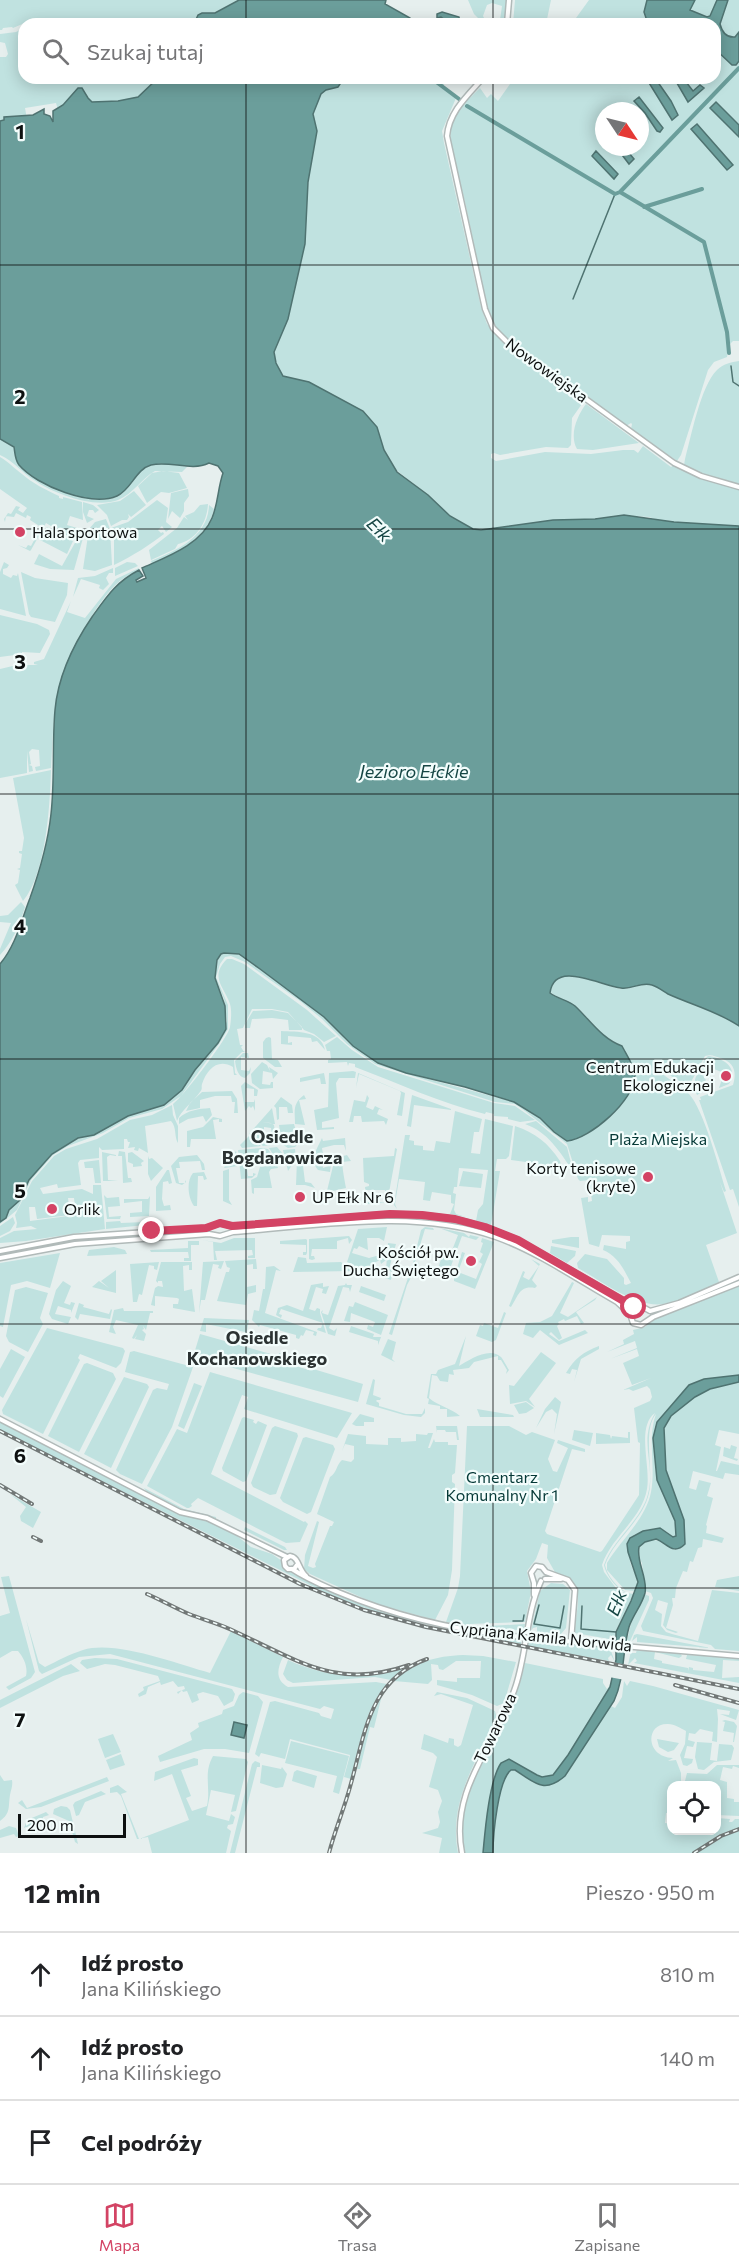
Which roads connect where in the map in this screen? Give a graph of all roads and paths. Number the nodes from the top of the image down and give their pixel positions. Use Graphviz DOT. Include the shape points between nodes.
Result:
graph roads {
  1 [pos="510,0"];
  2 [pos="508,18"];
  3 [pos="478,84"];
  4 [pos="739,487"];
  5 [pos="216,1224"];
  6 [pos="224,1224"];
  7 [pos="224,1235"];
  8 [pos="218,1236"];
  9 [pos="537,1250"];
  10 [pos="0,1251"];
  11 [pos="534,1255"];
  12 [pos="0,1258"];
  13 [pos="739,1277"];
  14 [pos="739,1283"];
  15 [pos="636,1306"];
  16 [pos="647,1310"];
  17 [pos="630,1314"];
  18 [pos="647,1321"];
  19 [pos="0,1419"];
  20 [pos="285,1559"];
  21 [pos="297,1565"];
  22 [pos="292,1569"];
  23 [pos="546,1572"];
  24 [pos="534,1580"];
  25 [pos="543,1580"];
  26 [pos="568,1580"];
  27 [pos="314,1581"];
  28 [pos="534,1602"];
  29 [pos="571,1641"];
  30 [pos="739,1656"];
  31 [pos="462,1853"];
  1 -- 2 [label="street"];
  3 -- 4 [label="street, Nowowiejska" via="456,109 447,136 485,309 493,328 674,463"];
  5 -- 6 [label="street"];
  5 -- 8 [label="street" via="214,1231"];
  5 -- 10 [label="street" via="64,1239"];
  6 -- 7 [label="street"];
  6 -- 9 [label="street" via="422,1215 485,1227"];
  7 -- 8 [label="street"];
  7 -- 11 [label="street" via="419,1221 482,1233"];
  8 -- 12 [label="street" via="75,1244"];
  9 -- 11 [label="street"];
  9 -- 15 [label="street"];
  11 -- 17 [label="street" via="617,1302"];
  13 -- 16 [label="street" via="679,1303"];
  14 -- 18 [label="street"];
  15 -- 16 [label="street"];
  15 -- 17 [label="street"];
  16 -- 18 [label="street"];
  17 -- 18 [label="street" via="636,1325"];
  19 -- 20 [label="street" via="180,1512 207,1518"];
  20 -- 21 [label="street, Cypriana Kamila Norwida" via="295,1557"];
  20 -- 22 [label="street, Cypriana Kamila Norwida" via="286,1568"];
  21 -- 22 [label="street"];
  21 -- 27 [label="street, Cypriana Kamila Norwida"];
  22 -- 27 [label="street, Cypriana Kamila Norwida"];
  23 -- 24 [label="street" via="542,1567 534,1568"];
  23 -- 25 [label="street"];
  23 -- 26 [label="street"];
  24 -- 25 [label="street"];
  24 -- 28 [label="street, Towarowa"];
  25 -- 26 [label="street"];
  25 -- 28 [label="street, Towarowa"];
  26 -- 29 [label="street" via="575,1594"];
  27 -- 29 [label="street, Cypriana Kamila Norwida, bridge" via="374,1608 395,1613 479,1632"];
  28 -- 31 [label="street, Towarowa" via="514,1692 464,1795"];
  29 -- 30 [label="street, Cypriana Kamila Norwida"];
}
